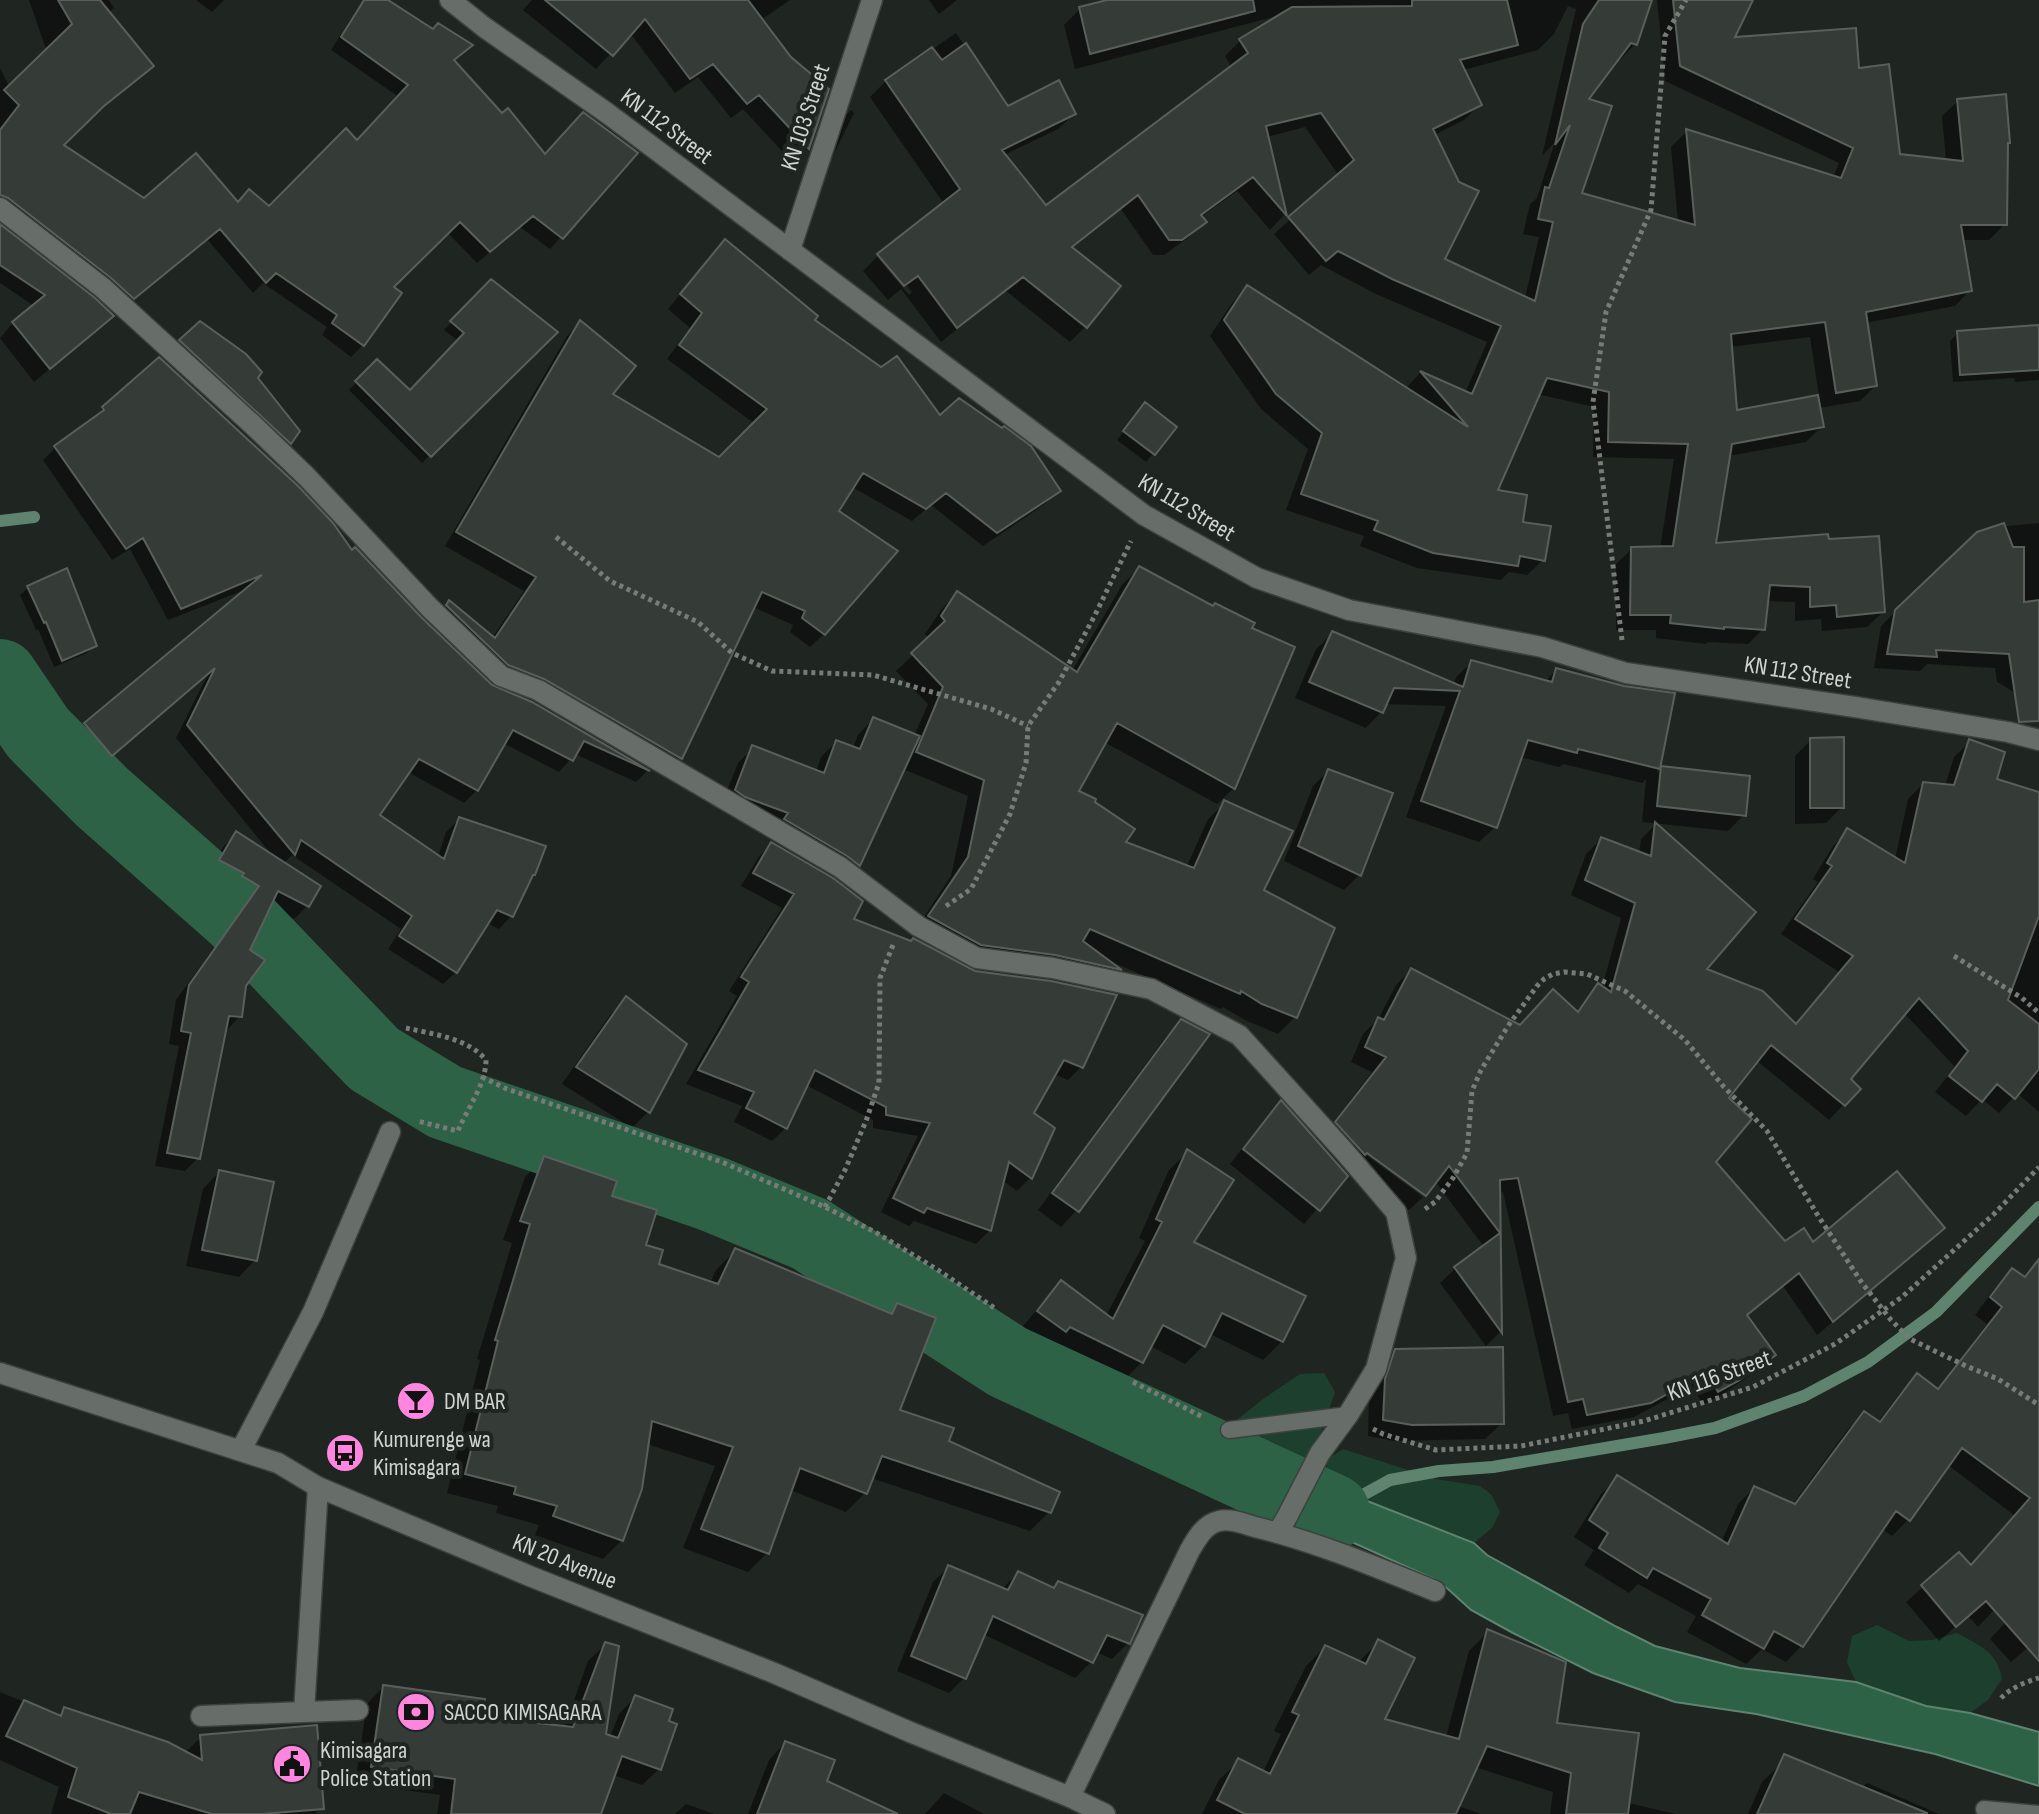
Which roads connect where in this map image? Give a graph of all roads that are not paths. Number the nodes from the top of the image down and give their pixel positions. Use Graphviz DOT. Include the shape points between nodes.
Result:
graph roads {
  1 [pos="450,0"];
  2 [pos="872,0"];
  3 [pos="0,208"];
  4 [pos="790,250"];
  5 [pos="2039,740"];
  6 [pos="390,1132"];
  7 [pos="0,1373"];
  8 [pos="1348,1415"];
  9 [pos="1229,1430"];
  10 [pos="241,1450"];
  11 [pos="318,1487"];
  12 [pos="1282,1525"];
  13 [pos="1435,1591"];
  14 [pos="358,1710"];
  15 [pos="304,1712"];
  16 [pos="201,1716"];
  17 [pos="1070,1797"];
  18 [pos="1984,1809"];
  19 [pos="1105,1814"];
  20 [pos="2039,1814"];
  1 -- 4 [label="street, KN 112 Street"];
  2 -- 4 [label="street, KN 103 Street"];
  3 -- 8 [label="street" via="103,288 243,415 501,676 538,690 840,867 918,926 977,958 1151,989 1239,1035 1396,1212 1401,1228 1406,1258 1376,1369"];
  4 -- 5 [label="street, KN 112 Street" via="1144,515 1257,578 1349,610 1542,647 1626,673"];
  6 -- 10 [label="street" via="313,1312"];
  7 -- 10 [label="street, KN 20 Avenue"];
  8 -- 9 [label="lane"];
  8 -- 12 [label="street" via="1320,1453"];
  10 -- 11 [label="street, KN 20 Avenue" via="278,1463"];
  11 -- 15 [label="street"];
  11 -- 17 [label="street, KN 20 Avenue"];
  12 -- 13 [label="street" via="1313,1543"];
  12 -- 17 [label="street" via="1218,1521 1198,1536"];
  14 -- 15 [label="street"];
  15 -- 16 [label="street"];
  17 -- 19 [label="street, KN 20 Avenue"];
  18 -- 20 [label="lane"];
}
